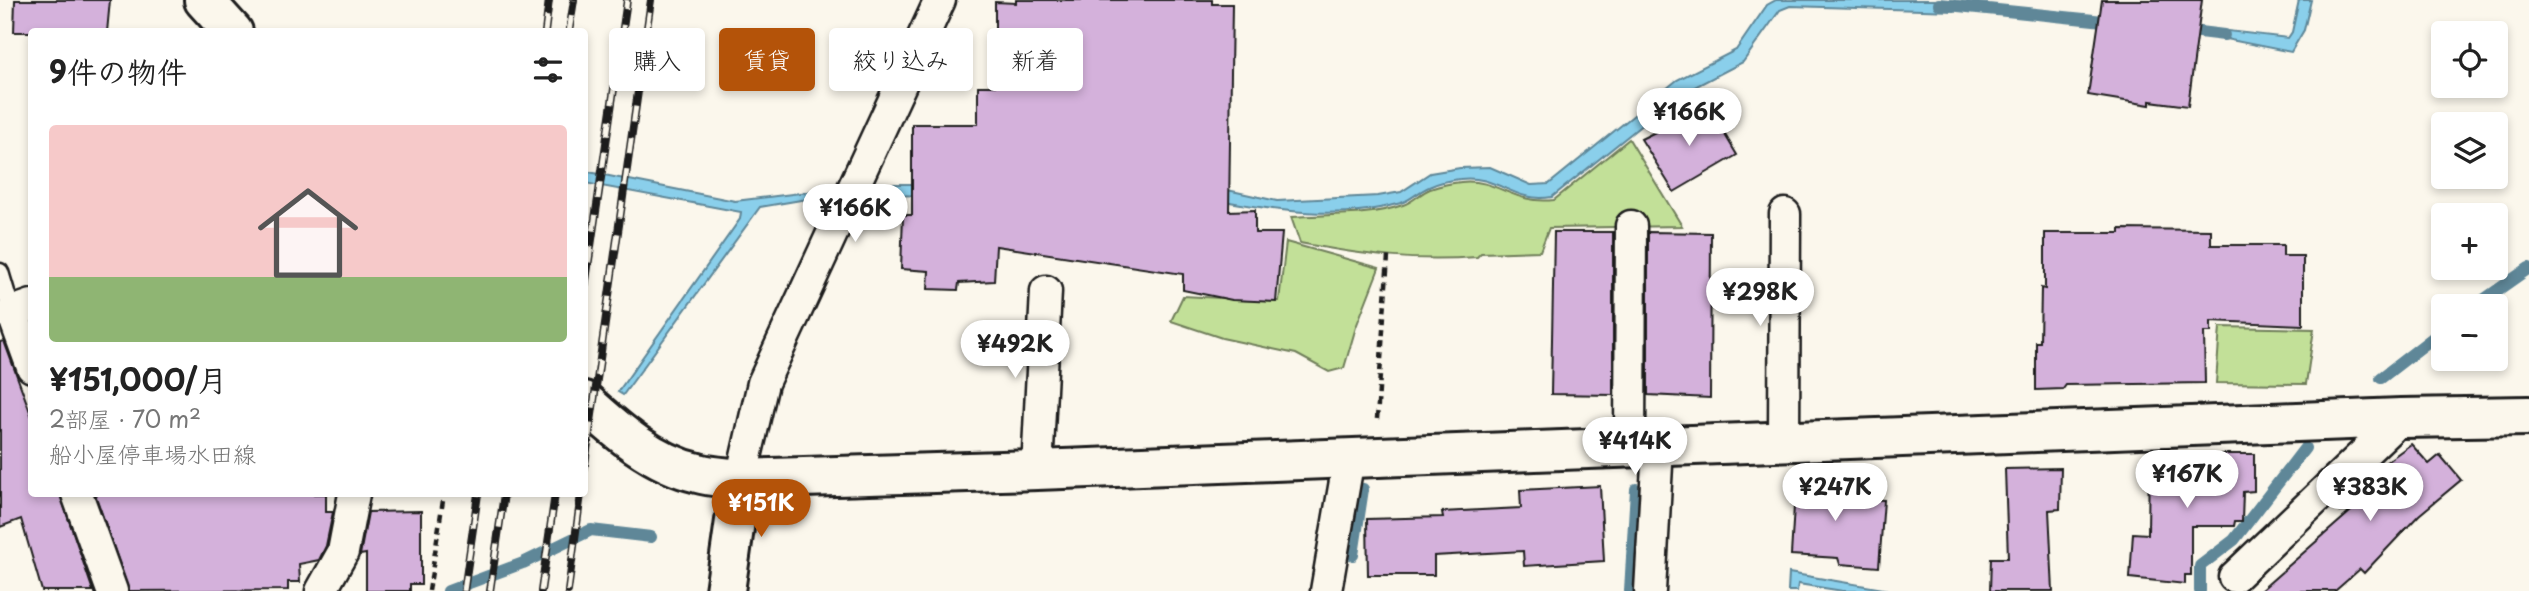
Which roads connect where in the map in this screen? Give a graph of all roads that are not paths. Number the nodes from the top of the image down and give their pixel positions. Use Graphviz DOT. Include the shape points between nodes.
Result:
graph roads {
  1 [pos="204,0"];
  2 [pos="940,0"];
  3 [pos="229,28"];
  4 [pos="1785,214"];
  5 [pos="1631,226"];
  6 [pos="0,272"];
  7 [pos="1046,291"];
  8 [pos="22,309"];
  9 [pos="28,344"];
  10 [pos="588,405"];
  11 [pos="2529,416"];
  12 [pos="2401,418"];
  13 [pos="1784,441"];
  14 [pos="1644,447"];
  15 [pos="1362,457"];
  16 [pos="1037,470"];
  17 [pos="741,478"];
  18 [pos="78,497"];
  19 [pos="353,497"];
  20 [pos="2234,577"];
  21 [pos="113,591"];
  22 [pos="321,591"];
  23 [pos="725,591"];
  24 [pos="1326,591"];
  25 [pos="1650,591"];
  1 -- 3 [label="street"];
  2 -- 17 [label="street" via="763,383"];
  4 -- 13 [label="street"];
  5 -- 14 [label="street"];
  6 -- 8 [label="lane"];
  7 -- 16 [label="street"];
  8 -- 9 [label="street"];
  10 -- 17 [label="street" via="655,457 697,473"];
  11 -- 12 [label="street"];
  12 -- 13 [label="street"];
  12 -- 20 [label="street"];
  13 -- 14 [label="street"];
  14 -- 15 [label="street"];
  14 -- 25 [label="street"];
  15 -- 16 [label="street"];
  15 -- 24 [label="street"];
  16 -- 17 [label="street"];
  17 -- 23 [label="street"];
  18 -- 21 [label="street"];
  19 -- 22 [label="street" via="343,552"];
}
